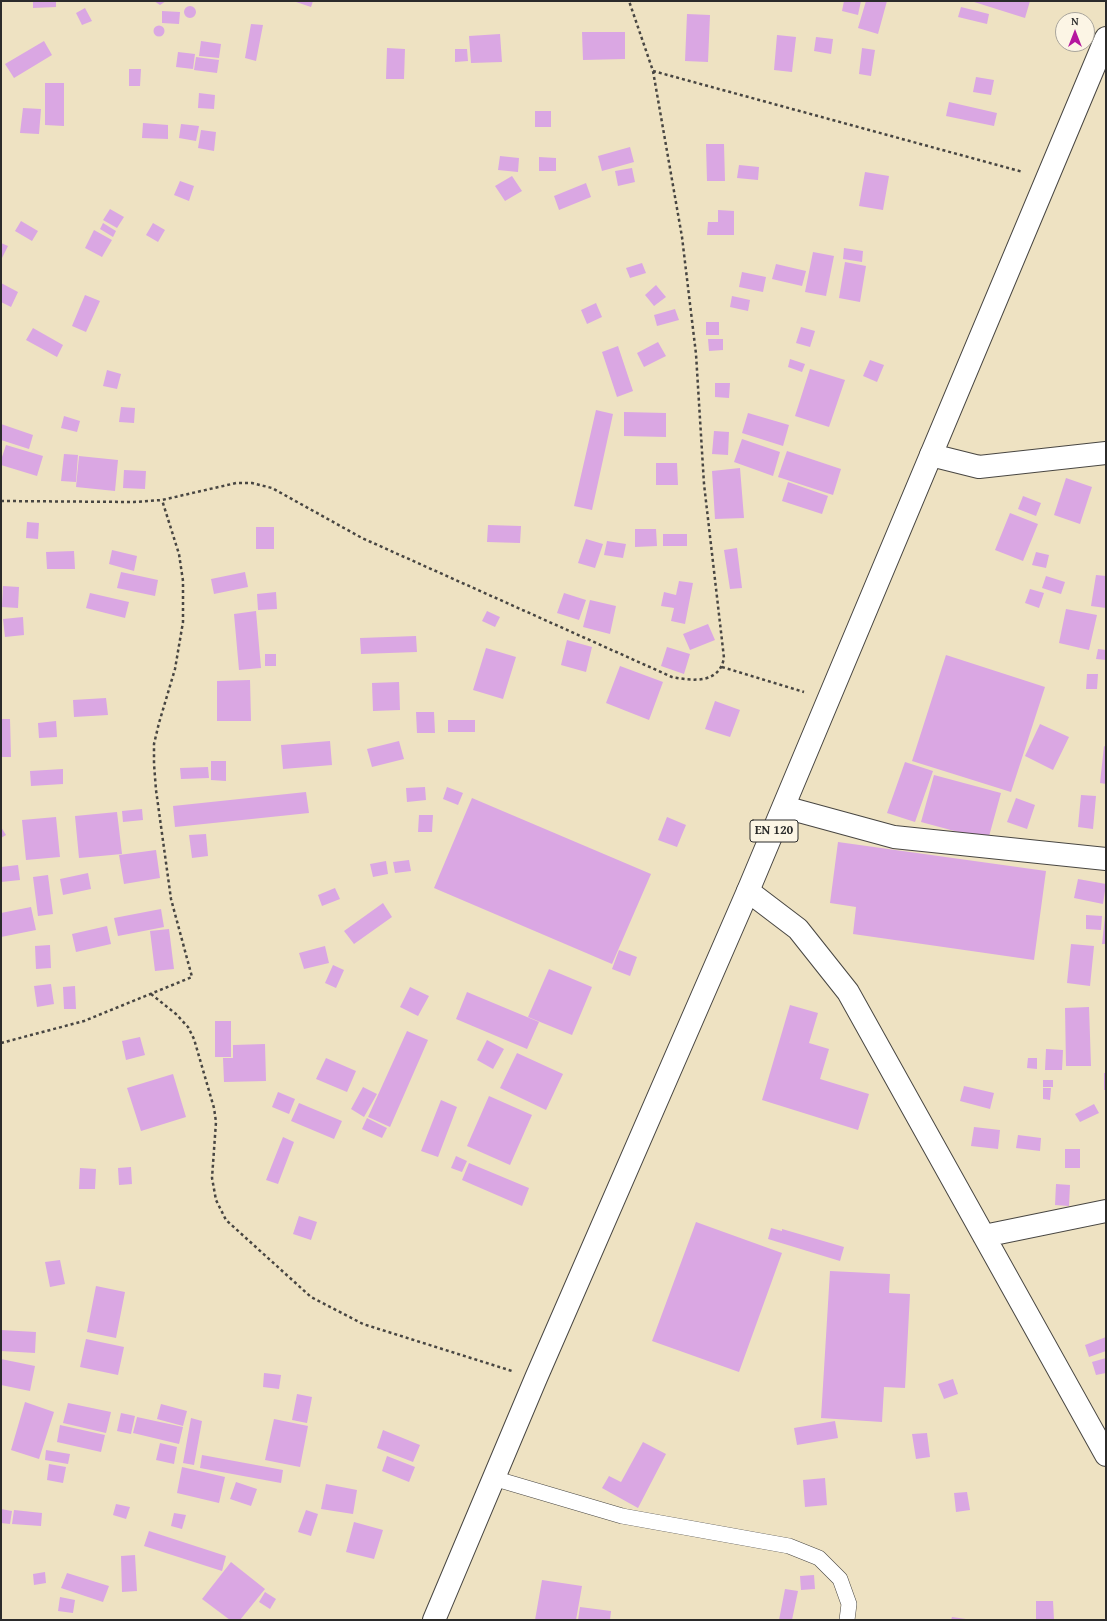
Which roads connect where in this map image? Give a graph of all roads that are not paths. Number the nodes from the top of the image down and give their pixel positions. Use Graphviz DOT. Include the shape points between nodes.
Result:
graph roads {
  1 [pos="1106,38"];
  2 [pos="1106,453"];
  3 [pos="931,455"];
  4 [pos="784,807"];
  5 [pos="1102,854"];
  6 [pos="748,891"];
  7 [pos="1106,1211"];
  8 [pos="984,1236"];
  9 [pos="1106,1455"];
  10 [pos="494,1478"];
  11 [pos="434,1620"];
  12 [pos="847,1620"];
  1 -- 3 [label="main road, EN 120"];
  2 -- 3 [label="main road" via="979,467"];
  3 -- 4 [label="main road, EN 120"];
  4 -- 5 [label="main road" via="894,837"];
  4 -- 6 [label="main road, EN 120"];
  6 -- 8 [label="main road" via="798,929 848,992"];
  6 -- 10 [label="main road, EN 120"];
  7 -- 8 [label="main road"];
  8 -- 9 [label="main road"];
  10 -- 11 [label="main road, EN 120"];
  10 -- 12 [label="lane" via="622,1516 795,1548 819,1558 840,1579 849,1604"];
}
